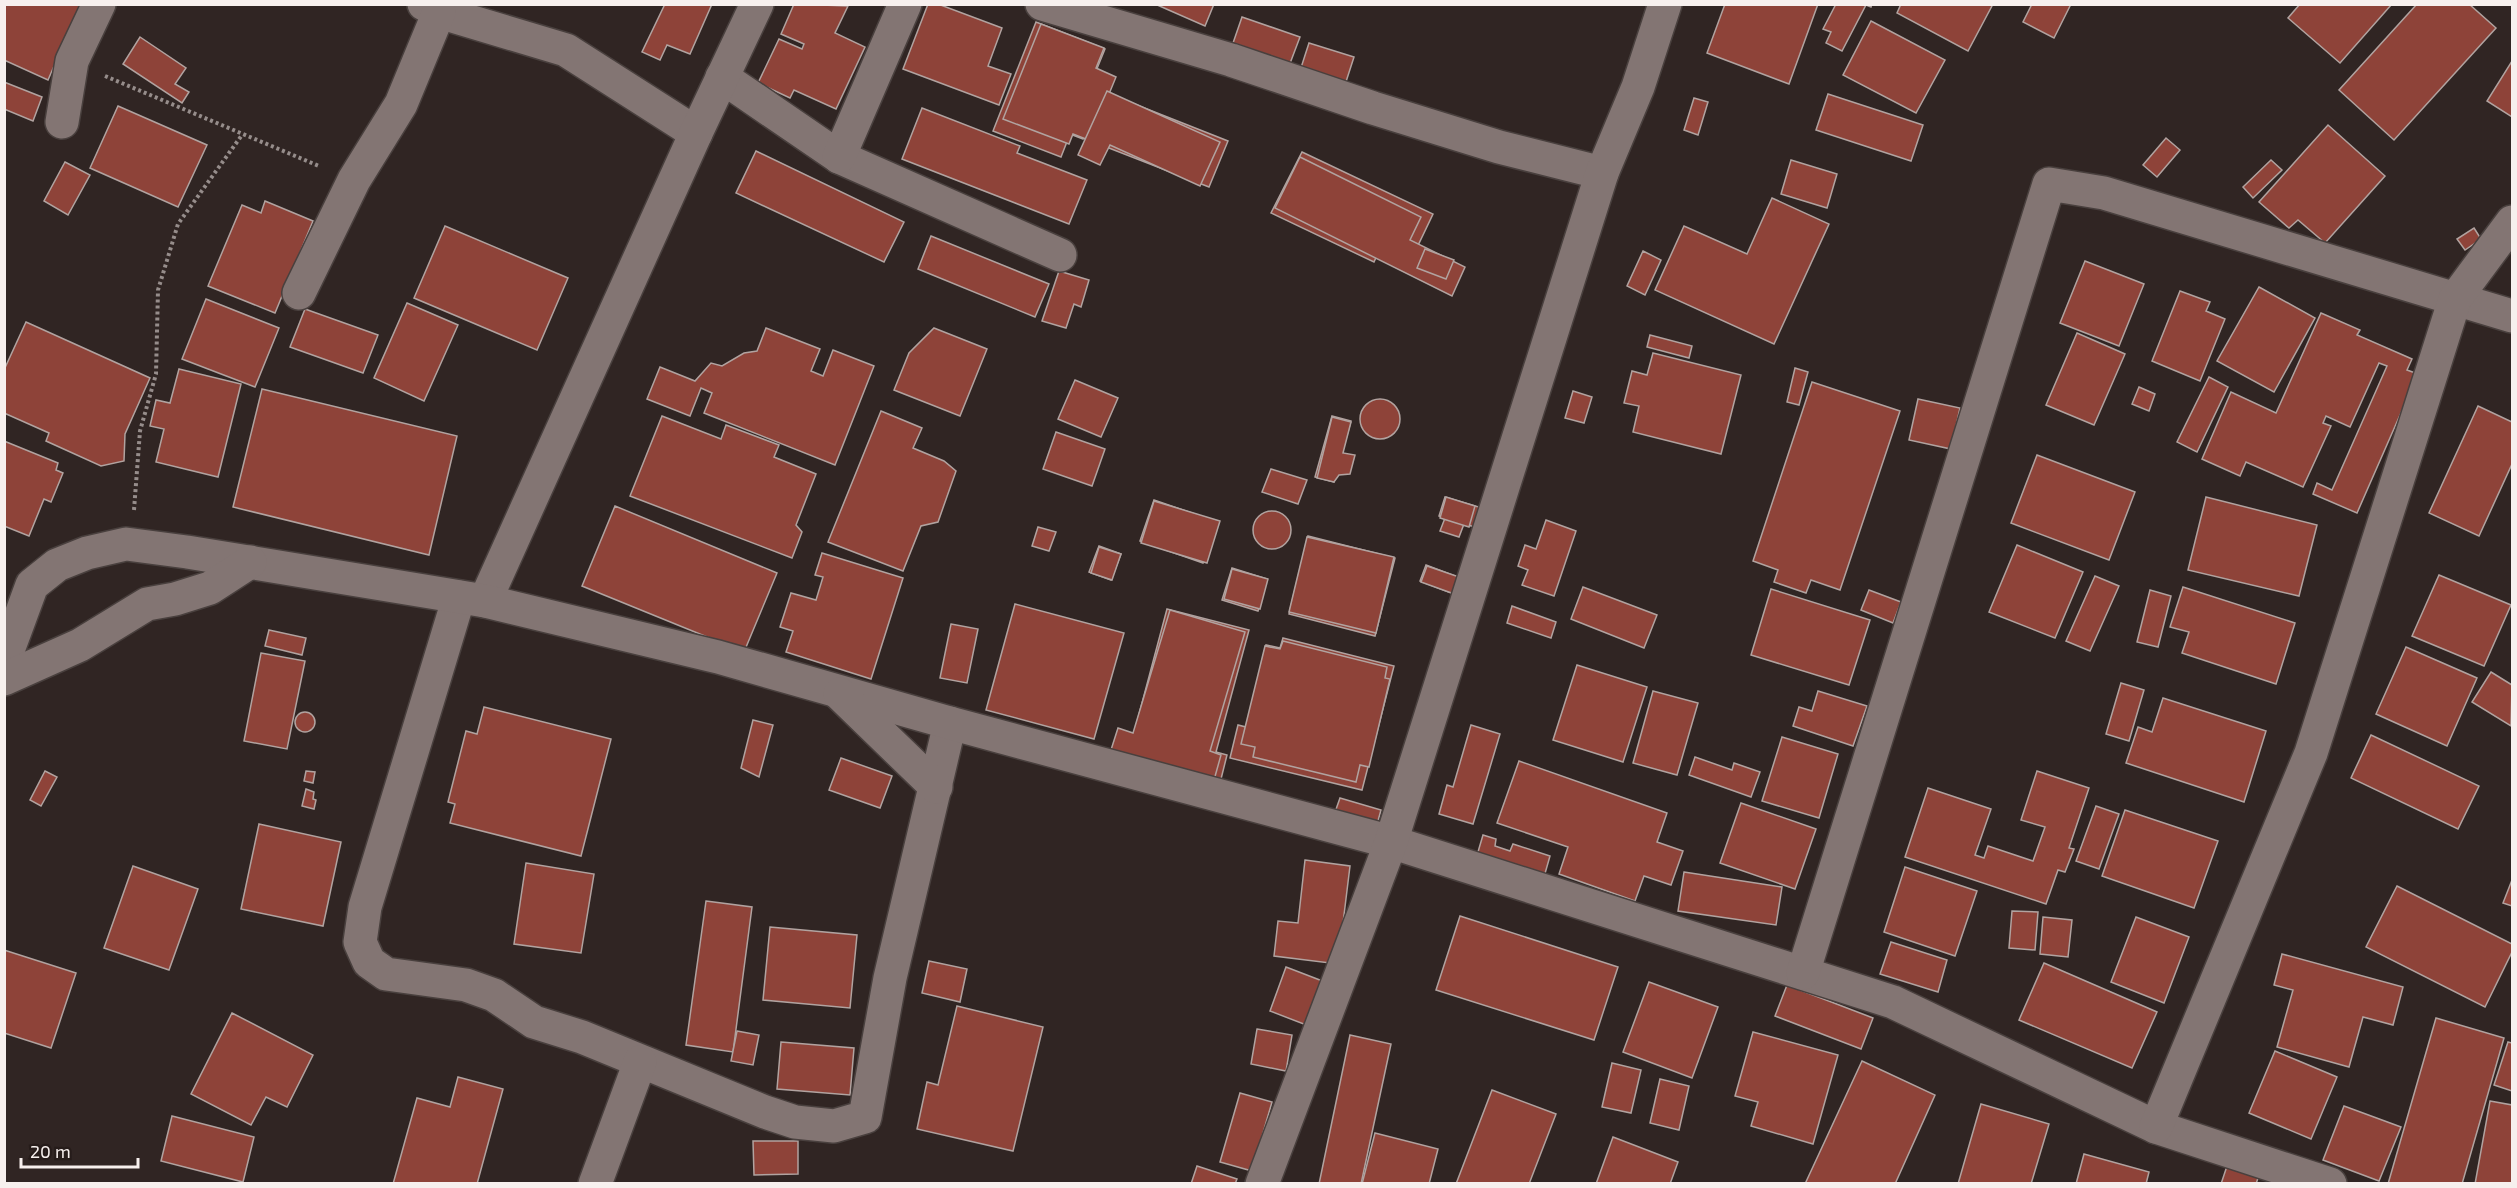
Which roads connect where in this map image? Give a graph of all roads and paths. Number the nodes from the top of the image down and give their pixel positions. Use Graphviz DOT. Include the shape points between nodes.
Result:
graph roads {
  1 [pos="99,4"];
  2 [pos="757,4"];
  3 [pos="905,4"];
  4 [pos="1042,4"];
  5 [pos="1665,4"];
  6 [pos="431,8"];
  7 [pos="72,62"];
  8 [pos="722,78"];
  9 [pos="62,122"];
  10 [pos="696,133"];
  11 [pos="242,135"];
  12 [pos="839,157"];
  13 [pos="1602,173"];
  14 [pos="354,180"];
  15 [pos="2512,222"];
  16 [pos="1060,255"];
  17 [pos="299,293"];
  18 [pos="2456,299"];
  19 [pos="2512,316"];
  20 [pos="126,544"];
  21 [pos="187,552"];
  22 [pos="250,562"];
  23 [pos="472,599"];
  24 [pos="147,604"];
  25 [pos="4,661"];
  26 [pos="4,679"];
  27 [pos="836,691"];
  28 [pos="950,723"];
  29 [pos="936,787"];
  30 [pos="1391,842"];
  31 [pos="1803,974"];
  32 [pos="640,1062"];
  33 [pos="2156,1127"];
  34 [pos="595,1184"];
  35 [pos="1262,1184"];
  36 [pos="2330,1184"];
  1 -- 7 [label="street"];
  2 -- 8 [label="street"];
  3 -- 12 [label="street"];
  4 -- 13 [label="street" via="1499,147"];
  5 -- 13 [label="street" via="1638,87"];
  6 -- 10 [label="street" via="566,50"];
  6 -- 14 [label="street" via="401,104"];
  7 -- 9 [label="street"];
  7 -- 11 [label="path"];
  8 -- 10 [label="street"];
  8 -- 12 [label="street"];
  10 -- 23 [label="street"];
  11 -- 14 [label="path"];
  11 -- 20 [label="path" via="178,224 158,290 156,375 140,431 136,503"];
  12 -- 16 [label="street"];
  13 -- 30 [label="street"];
  14 -- 17 [label="street"];
  15 -- 18 [label="street"];
  18 -- 19 [label="street"];
  18 -- 31 [label="street" via="2104,193 2049,184"];
  18 -- 33 [label="street" via="2311,753"];
  20 -- 21 [label="street"];
  20 -- 25 [label="street" via="57,565 32,585"];
  21 -- 22 [label="street"];
  21 -- 24 [label="street"];
  22 -- 23 [label="street"];
  22 -- 24 [label="street" via="210,588"];
  23 -- 27 [label="street" via="718,657"];
  23 -- 32 [label="street" via="365,907 360,942 369,962 386,974 466,985 494,995 534,1022"];
  24 -- 26 [label="street" via="80,645"];
  27 -- 28 [label="street"];
  27 -- 29 [label="street"];
  28 -- 29 [label="street"];
  28 -- 30 [label="street"];
  29 -- 32 [label="street" via="890,978 865,1117 834,1126 795,1122"];
  30 -- 31 [label="street"];
  30 -- 35 [label="street"];
  31 -- 33 [label="street" via="1893,1002"];
  32 -- 34 [label="street"];
  33 -- 36 [label="street"];
}
